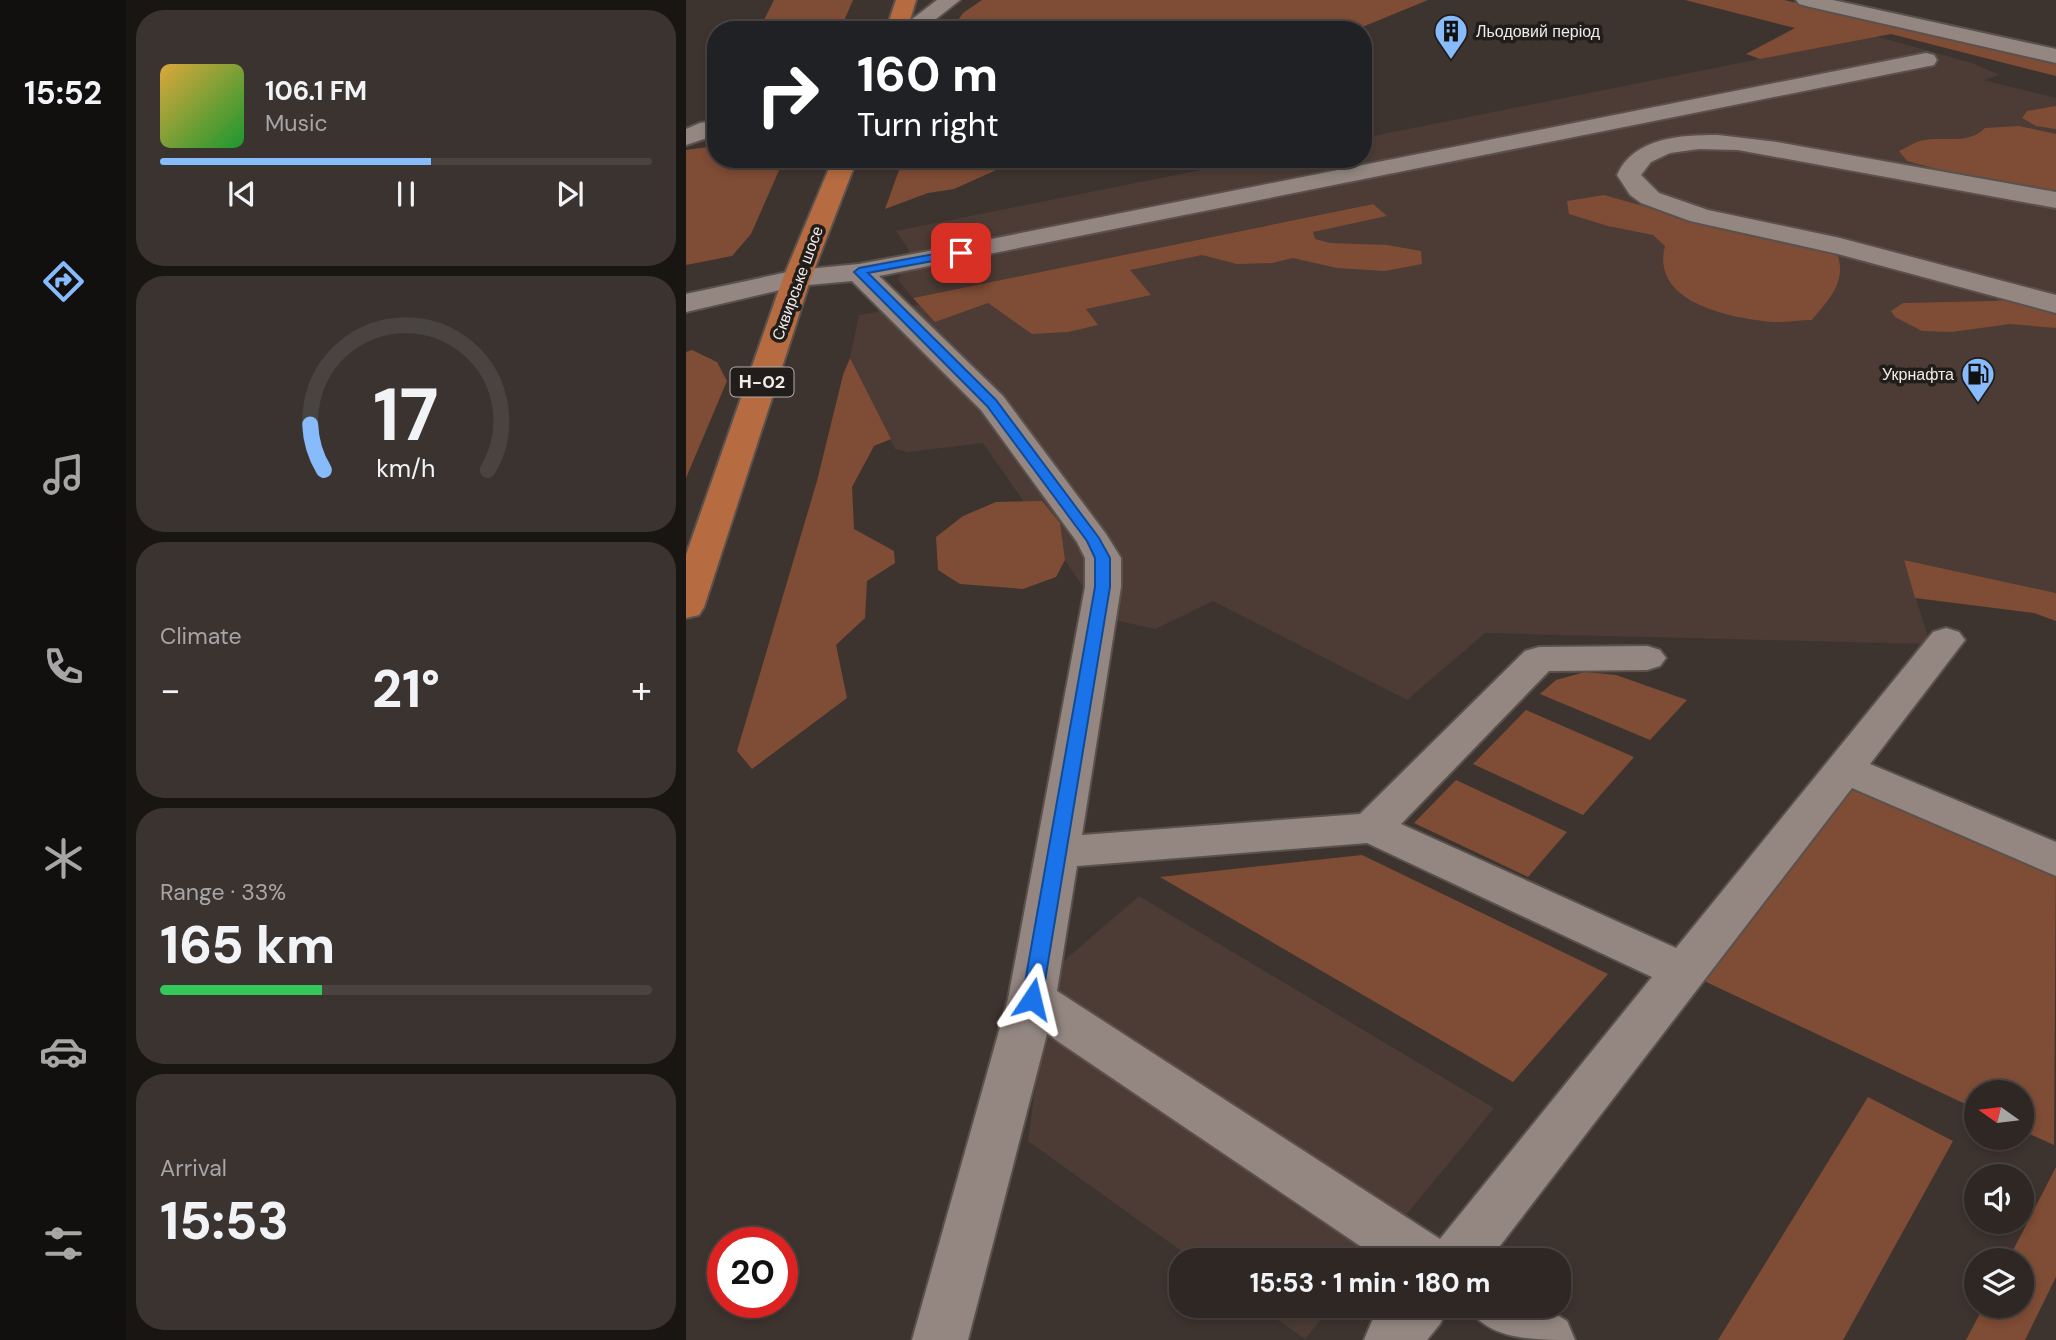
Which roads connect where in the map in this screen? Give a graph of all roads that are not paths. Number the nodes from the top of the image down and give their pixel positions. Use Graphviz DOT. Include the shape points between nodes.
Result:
graph roads {
  1 [pos="906,0"];
  2 [pos="950,0"];
  3 [pos="1806,0"];
  4 [pos="899,21"];
  5 [pos="921,21"];
  6 [pos="2056,56"];
  7 [pos="1926,60"];
  8 [pos="707,128"];
  9 [pos="686,138"];
  10 [pos="841,168"];
  11 [pos="2056,200"];
  12 [pos="859,272"];
  13 [pos="797,278"];
  14 [pos="686,303"];
  15 [pos="2056,304"];
  16 [pos="686,607"];
  17 [pos="1946,640"];
  18 [pos="1647,658"];
  19 [pos="1844,769"];
  20 [pos="1372,828"];
  21 [pos="1059,852"];
  22 [pos="2056,860"];
  23 [pos="1684,971"];
  24 [pos="1032,999"];
  25 [pos="1408,1248"];
  26 [pos="1465,1248"];
  27 [pos="1409,1318"];
  28 [pos="1513,1318"];
  29 [pos="940,1340"];
  30 [pos="1392,1340"];
  31 [pos="1547,1340"];
  1 -- 4 [label="main road"];
  2 -- 5 [label="street"];
  3 -- 6 [label="street"];
  7 -- 12 [label="street"];
  8 -- 9 [label="street"];
  10 -- 13 [label="main road, Сквирське шосе / Н-02"];
  11 -- 15 [label="street" via="1719,143 1681,144 1647,152 1633,162 1629,175 1636,188 1652,199 1688,212"];
  12 -- 13 [label="street"];
  12 -- 21 [label="street" via="992,403 1102,558 1103,587"];
  13 -- 14 [label="street"];
  13 -- 16 [label="main road, Сквирське шосе / Н-02"];
  17 -- 19 [label="street"];
  18 -- 20 [label="street" via="1538,659"];
  19 -- 22 [label="street"];
  19 -- 23 [label="street"];
  20 -- 21 [label="street"];
  20 -- 23 [label="street"];
  21 -- 24 [label="street"];
  23 -- 26 [label="street"];
  24 -- 25 [label="street"];
  24 -- 29 [label="street"];
  27 -- 30 [label="street"];
  28 -- 31 [label="street"];
}
